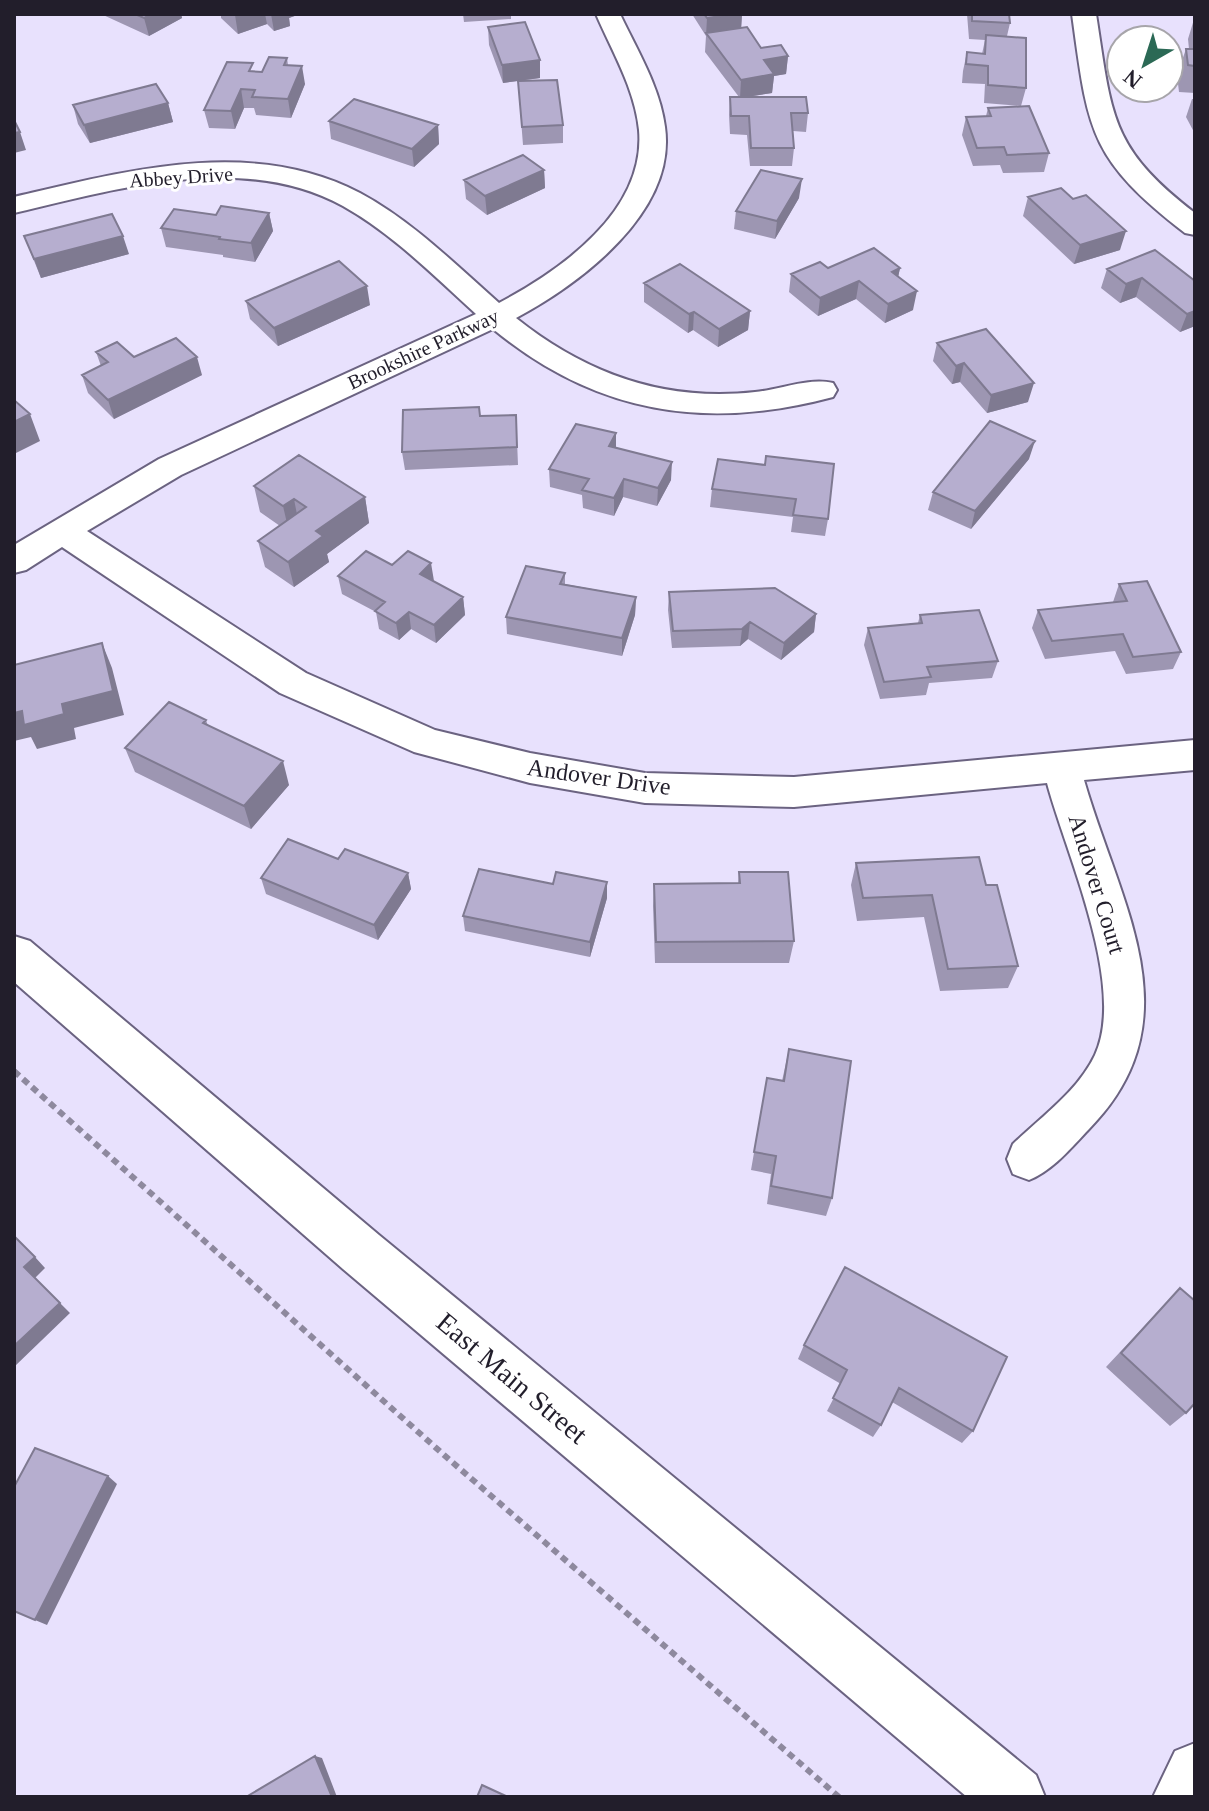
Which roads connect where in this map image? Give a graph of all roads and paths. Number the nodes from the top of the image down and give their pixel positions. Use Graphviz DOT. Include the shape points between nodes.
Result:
graph roads {
  1 [pos="608,14"];
  2 [pos="1084,14"];
  3 [pos="14,205"];
  4 [pos="1195,227"];
  5 [pos="496,316"];
  6 [pos="822,390"];
  7 [pos="61,530"];
  8 [pos="14,561"];
  9 [pos="1195,755"];
  10 [pos="1062,768"];
  11 [pos="14,955"];
  12 [pos="14,1071"];
  13 [pos="1029,1159"];
  14 [pos="1195,1771"];
  15 [pos="839,1797"];
  16 [pos="1014,1797"];
  17 [pos="1181,1797"];
  1 -- 5 [label="street, Brookshire Parkway" via="650,106 653,147 643,180 611,233 584,261"];
  2 -- 4 [label="street" via="1112,144 1160,201"];
  3 -- 5 [label="street, Abbey Drive" via="139,176 211,170 311,183 358,201"];
  5 -- 6 [label="street, Abbey Drive" via="564,366 635,395 715,407 772,402"];
  5 -- 7 [label="street, Brookshire Parkway" via="170,467"];
  7 -- 8 [label="street, Brookshire Parkway"];
  7 -- 10 [label="street, Andover Drive" via="293,683 427,742 530,768 645,788 794,792"];
  9 -- 10 [label="street, Andover Drive"];
  10 -- 13 [label="street, Andover Court" via="1122,958 1125,1006 1119,1050 1101,1084"];
  11 -- 16 [label="main road, East Main Street"];
  12 -- 15 [label="path" via="444,1455"];
  14 -- 17 [label="street"];
}
